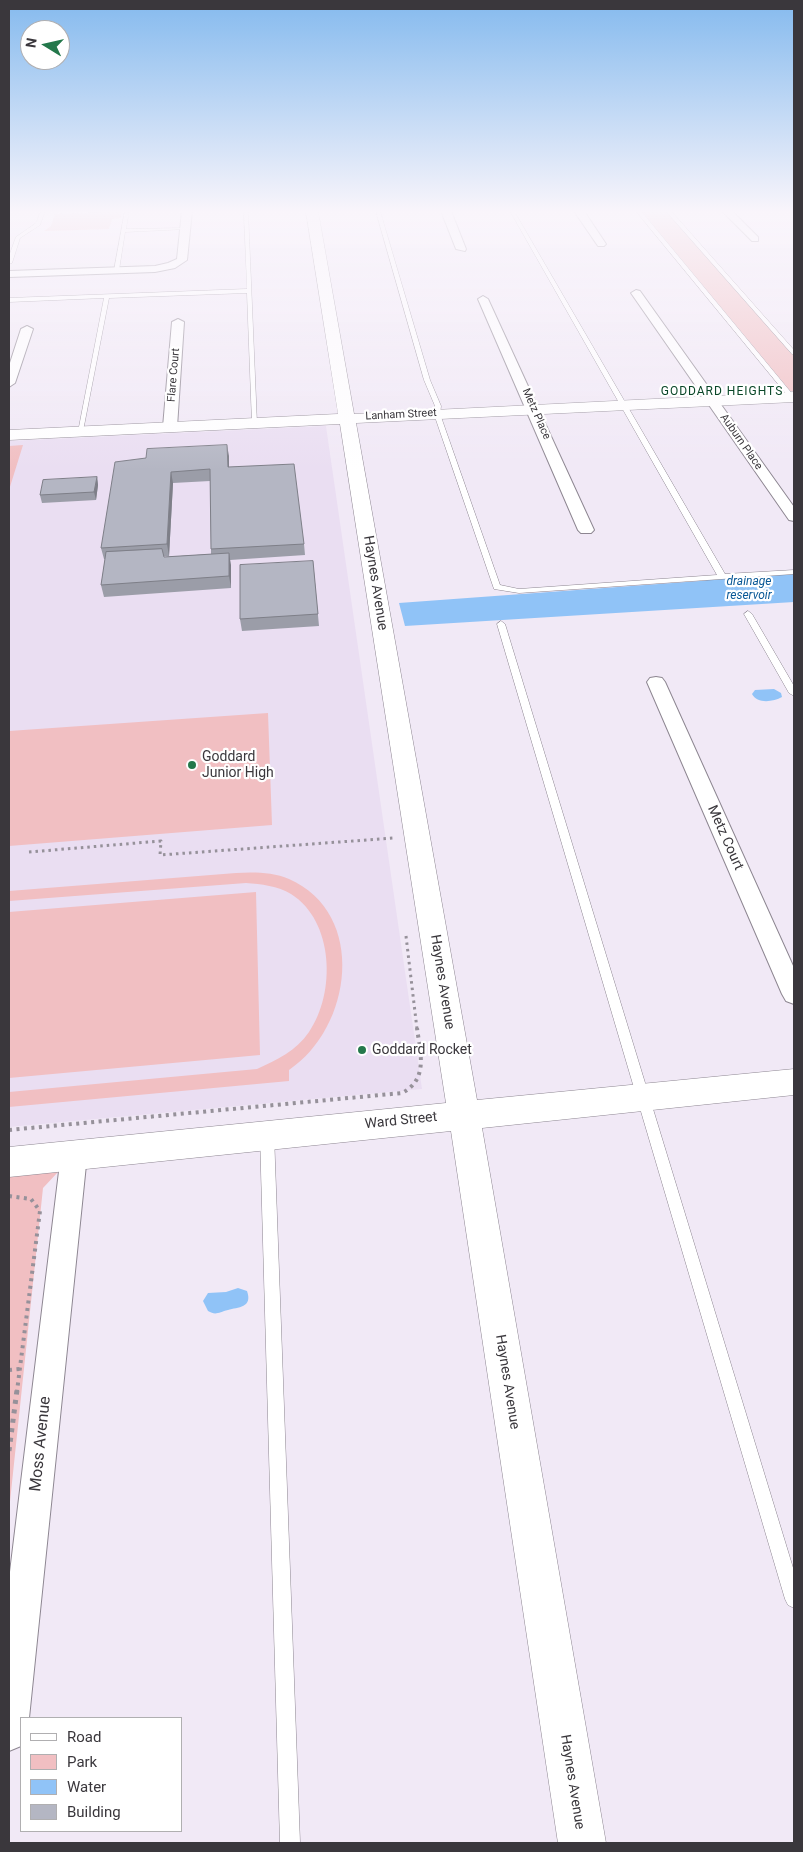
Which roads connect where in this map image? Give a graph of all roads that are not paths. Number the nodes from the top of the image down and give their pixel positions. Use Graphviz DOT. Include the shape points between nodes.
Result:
graph roads {
  1 [pos="72,297"];
  2 [pos="107,297"];
  3 [pos="248,297"];
  4 [pos="327,297"];
  5 [pos="403,297"];
  6 [pos="561,297"];
  7 [pos="639,297"];
  8 [pos="710,297"];
  9 [pos="745,297"];
  10 [pos="483,299"];
  11 [pos="9,300"];
  12 [pos="178,322"];
  13 [pos="26,328"];
  14 [pos="794,353"];
  15 [pos="9,383"];
  16 [pos="793,398"];
  17 [pos="712,400"];
  18 [pos="622,405"];
  19 [pos="534,409"];
  20 [pos="438,414"];
  21 [pos="348,418"];
  22 [pos="255,423"];
  23 [pos="170,427"];
  24 [pos="80,431"];
  25 [pos="9,434"];
  26 [pos="794,517"];
  27 [pos="586,530"];
  28 [pos="794,572"];
  29 [pos="722,575"];
  30 [pos="748,614"];
  31 [pos="501,624"];
  32 [pos="656,682"];
  33 [pos="794,693"];
  34 [pos="794,994"];
  35 [pos="794,1082"];
  36 [pos="642,1097"];
  37 [pos="464,1115"];
  38 [pos="268,1135"];
  39 [pos="74,1156"];
  40 [pos="9,1162"];
  41 [pos="794,1599"];
  42 [pos="9,1732"];
  43 [pos="290,1843"];
  44 [pos="582,1843"];
  1 -- 11 [label="lane"];
  2 -- 24 [label="lane"];
  3 -- 22 [label="lane"];
  4 -- 21 [label="street, Haynes Avenue"];
  5 -- 20 [label="lane"];
  6 -- 18 [label="lane"];
  7 -- 17 [label="street, Auburn Place"];
  8 -- 16 [label="lane"];
  9 -- 14 [label="lane"];
  10 -- 19 [label="street, Metz Place"];
  12 -- 23 [label="street, Flare Court"];
  13 -- 15 [label="street"];
  16 -- 17 [label="street, Lanham Street"];
  17 -- 18 [label="street, Lanham Street"];
  17 -- 26 [label="street, Auburn Place"];
  18 -- 19 [label="street, Lanham Street"];
  18 -- 29 [label="lane"];
  19 -- 20 [label="street, Lanham Street"];
  19 -- 27 [label="street, Metz Place"];
  20 -- 21 [label="street, Lanham Street"];
  20 -- 29 [label="lane" via="497,587 519,591"];
  21 -- 22 [label="street, Lanham Street"];
  21 -- 37 [label="street, Haynes Avenue"];
  22 -- 23 [label="street, Lanham Street"];
  23 -- 24 [label="street, Lanham Street"];
  24 -- 25 [label="street, Lanham Street"];
  28 -- 29 [label="lane"];
  30 -- 33 [label="lane"];
  31 -- 36 [label="lane"];
  32 -- 34 [label="street, Metz Court"];
  35 -- 36 [label="street, Ward Street"];
  36 -- 37 [label="street, Ward Street"];
  36 -- 41 [label="lane"];
  37 -- 38 [label="street, Ward Street"];
  37 -- 44 [label="street, Haynes Avenue"];
  38 -- 39 [label="street, Ward Street"];
  38 -- 43 [label="lane"];
  39 -- 40 [label="street, Ward Street"];
  39 -- 42 [label="street, Moss Avenue"];
}
